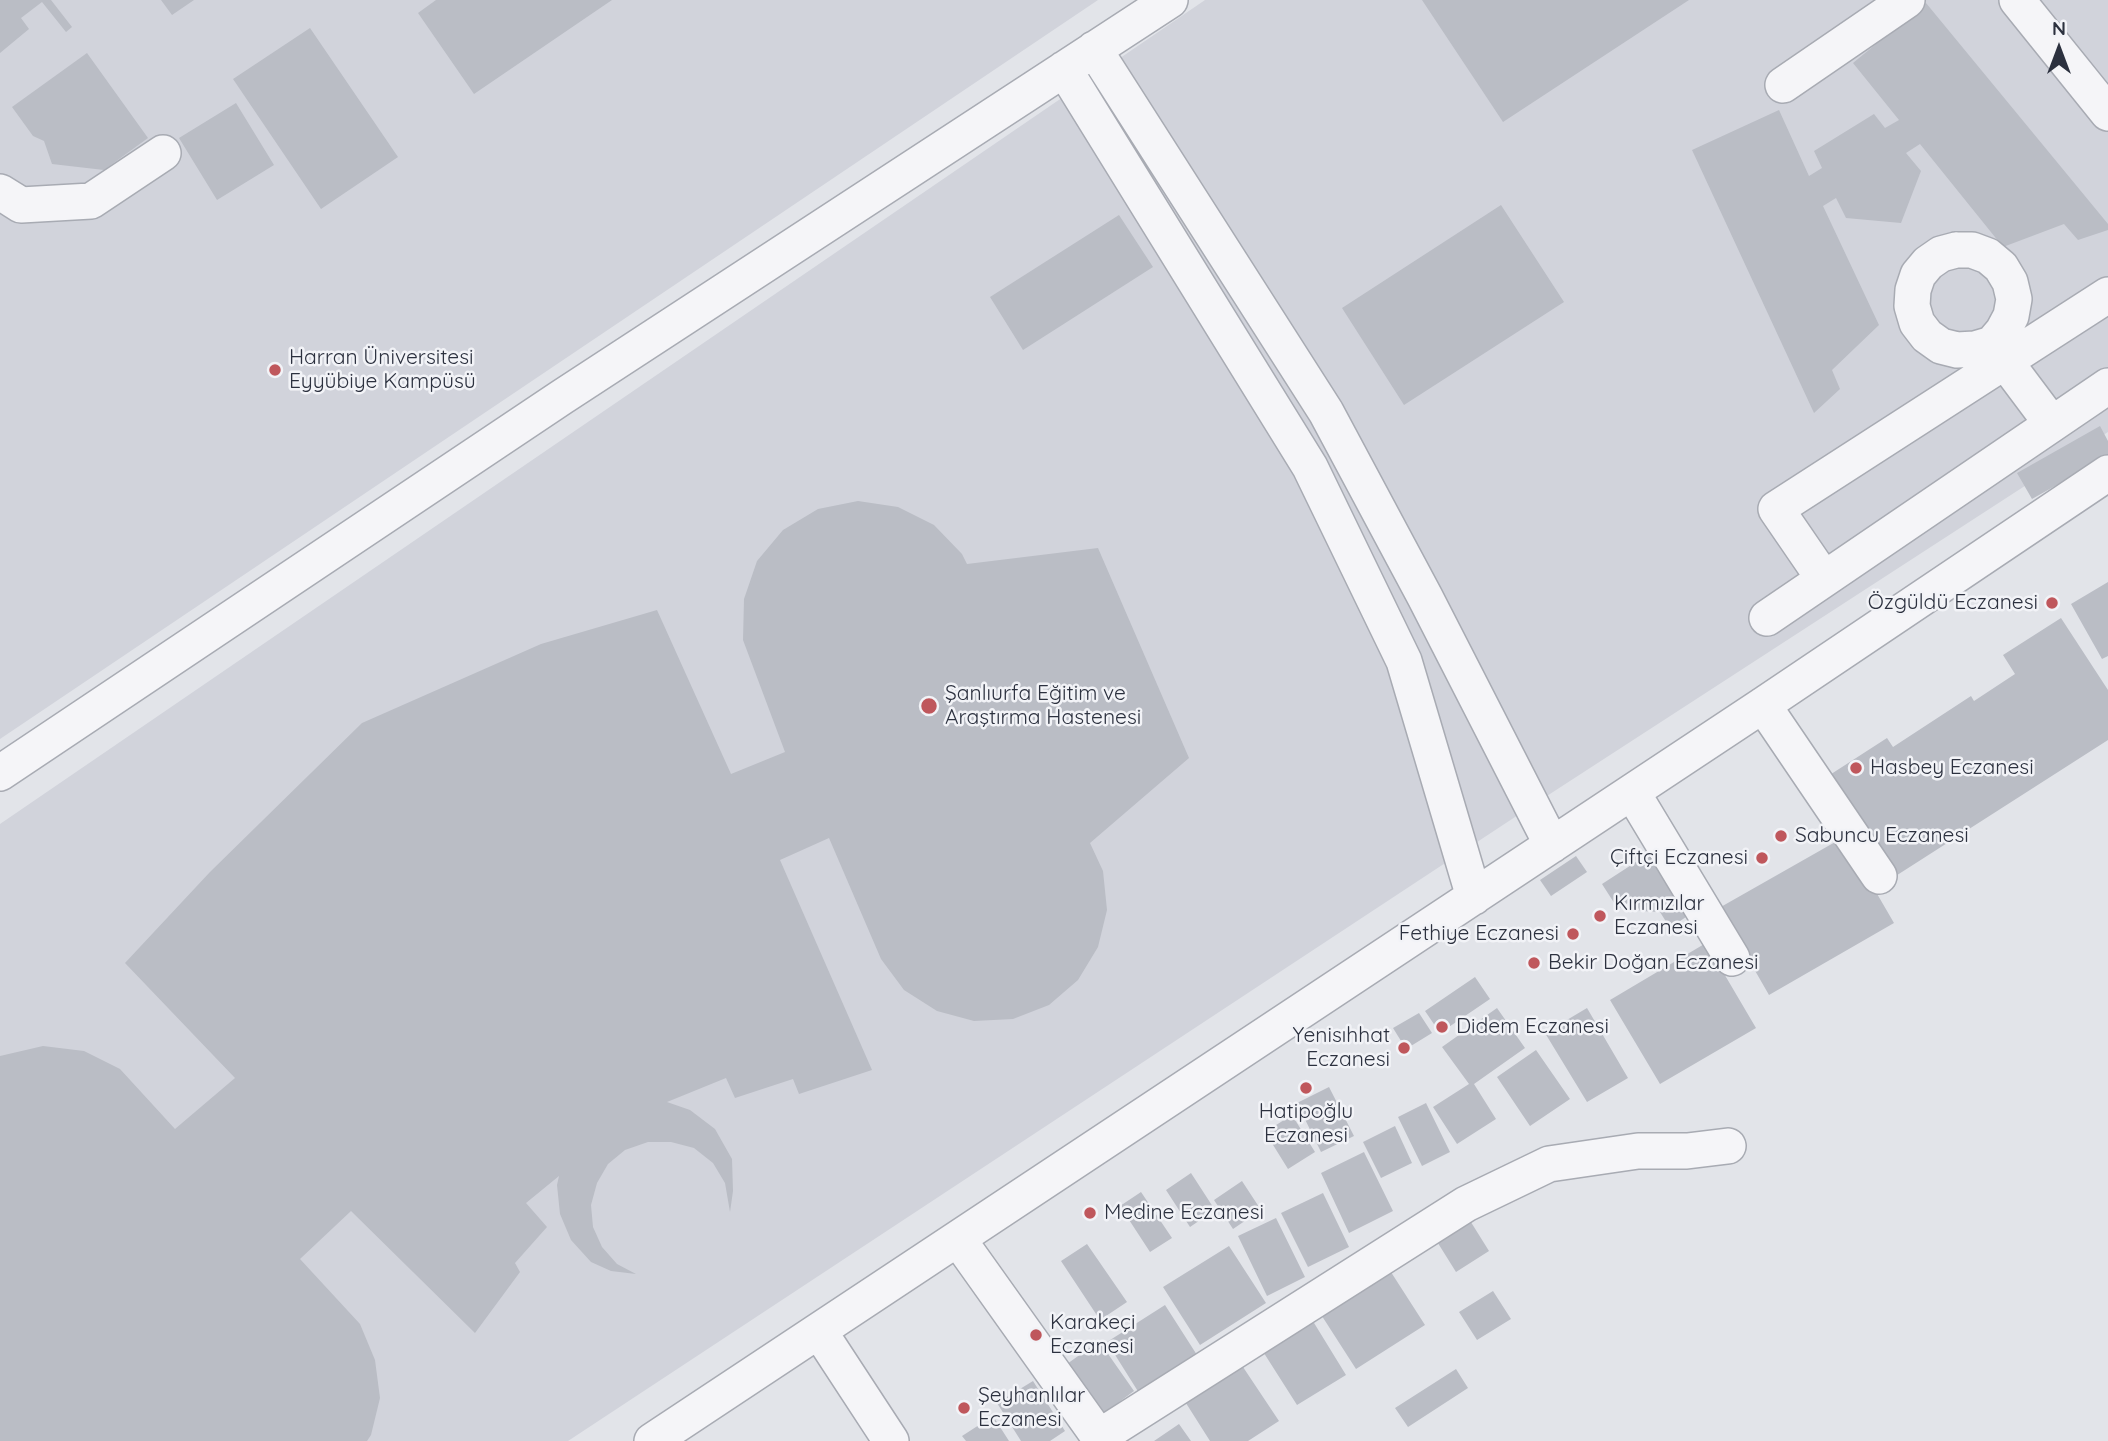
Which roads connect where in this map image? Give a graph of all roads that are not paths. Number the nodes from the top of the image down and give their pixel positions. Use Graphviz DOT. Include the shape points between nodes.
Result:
graph roads {
  1 [pos="1170,0"];
  2 [pos="1906,0"];
  3 [pos="2017,0"];
  4 [pos="1094,49"];
  5 [pos="1064,69"];
  6 [pos="1783,85"];
  7 [pos="2108,113"];
  8 [pos="163,153"];
  9 [pos="0,192"];
  10 [pos="2108,295"];
  11 [pos="1999,352"];
  12 [pos="2108,386"];
  13 [pos="2052,424"];
  14 [pos="2108,473"];
  15 [pos="1824,579"];
  16 [pos="1767,618"];
  17 [pos="1762,705"];
  18 [pos="0,773"];
  19 [pos="1632,792"];
  20 [pos="1552,845"];
  21 [pos="1879,876"];
  22 [pos="1474,897"];
  23 [pos="1732,958"];
  24 [pos="1728,1146"];
  25 [pos="958,1239"];
  26 [pos="819,1331"];
  27 [pos="652,1441"];
  28 [pos="891,1441"];
  1 -- 4 [label="street"];
  2 -- 6 [label="street"];
  3 -- 7 [label="street"];
  4 -- 5 [label="street"];
  4 -- 20 [label="street" via="1326,412"];
  5 -- 18 [label="street"];
  5 -- 22 [label="street" via="1310,467 1404,661"];
  8 -- 9 [label="street" via="91,201 21,205"];
  10 -- 11 [label="street"];
  11 -- 13 [label="street"];
  11 -- 15 [label="street" via="1776,509"];
  12 -- 13 [label="street"];
  13 -- 15 [label="street"];
  14 -- 17 [label="street"];
  15 -- 16 [label="street"];
  17 -- 19 [label="street"];
  17 -- 21 [label="street"];
  19 -- 20 [label="street"];
  19 -- 23 [label="street"];
  20 -- 22 [label="street"];
  22 -- 25 [label="street"];
  24 -- 25 [label="street" via="1638,1151 1549,1164 1466,1204 1099,1437"];
  25 -- 26 [label="street"];
  26 -- 27 [label="street"];
  26 -- 28 [label="street"];
}
